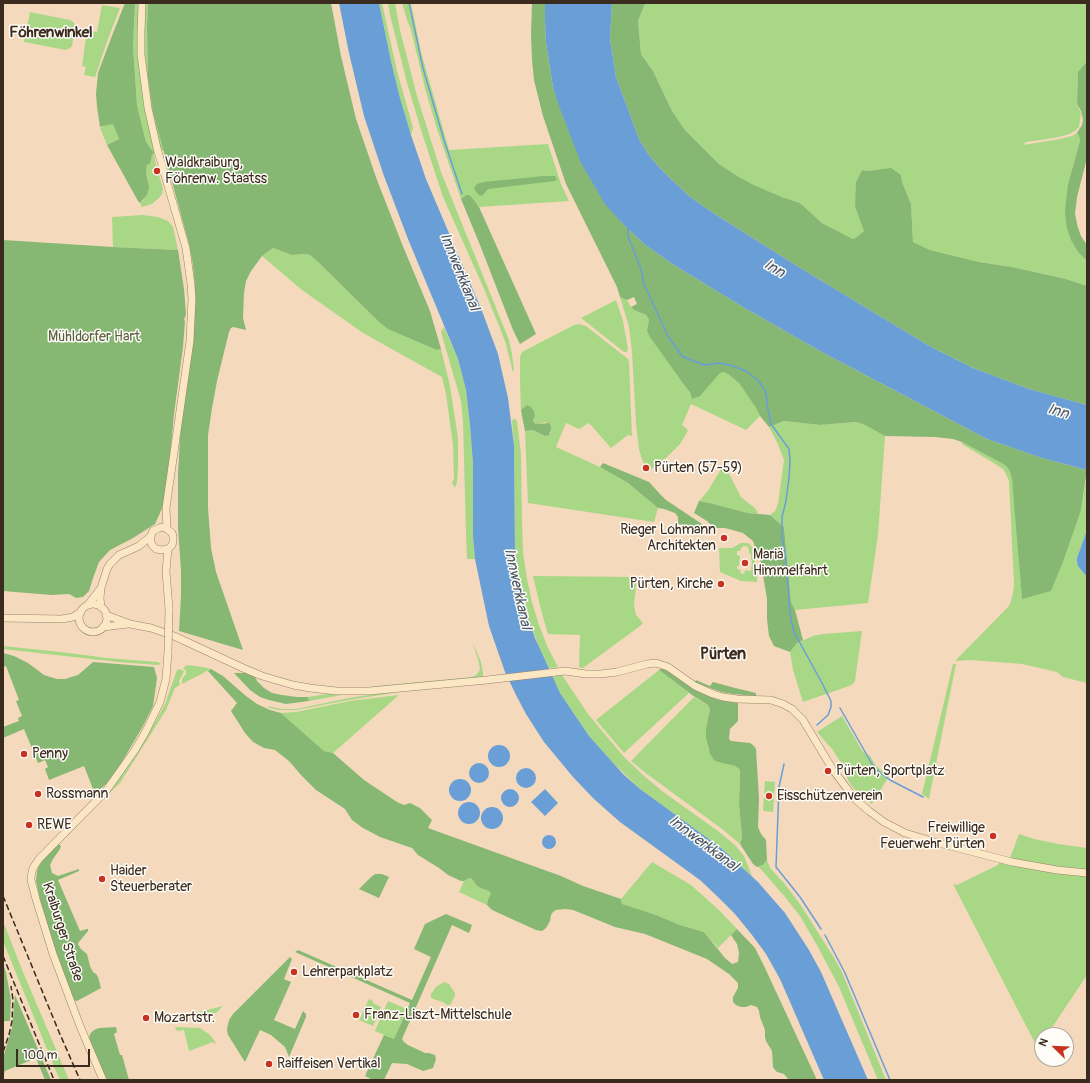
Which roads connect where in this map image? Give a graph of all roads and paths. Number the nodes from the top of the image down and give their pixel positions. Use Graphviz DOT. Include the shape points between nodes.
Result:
graph roads {
  1 [pos="142,3"];
  2 [pos="166,508"];
  3 [pos="156,529"];
  4 [pos="168,529"];
  5 [pos="150,536"];
  6 [pos="139,546"];
  7 [pos="156,549"];
  8 [pos="168,549"];
  9 [pos="166,571"];
  10 [pos="101,588"];
  11 [pos="88,605"];
  12 [pos="101,607"];
  13 [pos="81,612"];
  14 [pos="106,615"];
  15 [pos="3,618"];
  16 [pos="62,619"];
  17 [pos="81,624"];
  18 [pos="130,624"];
  19 [pos="103,627"];
  20 [pos="1087,873"];
  21 [pos="103,1080"];
  1 -- 2 [label="main road" via="141,55 147,101 157,148 186,248 192,299 188,356"];
  2 -- 3 [label="main road"];
  2 -- 4 [label="main road"];
  3 -- 4 [label="main road"];
  3 -- 5 [label="main road"];
  4 -- 8 [label="main road" via="173,539"];
  5 -- 6 [label="main road"];
  5 -- 7 [label="main road"];
  6 -- 7 [label="main road"];
  6 -- 10 [label="main road" via="114,560 107,569"];
  7 -- 8 [label="main road"];
  7 -- 9 [label="main road"];
  8 -- 9 [label="main road"];
  9 -- 21 [label="main road, Kraiburger Straße, bridge" via="169,609 168,652 164,688 154,714 135,750 106,792 41,856 33,868 31,880 53,954"];
  10 -- 11 [label="main road"];
  10 -- 12 [label="main road"];
  11 -- 12 [label="main road" via="95,604"];
  11 -- 13 [label="main road"];
  12 -- 14 [label="main road"];
  13 -- 16 [label="main road"];
  13 -- 17 [label="main road"];
  14 -- 18 [label="main road"];
  14 -- 19 [label="main road"];
  15 -- 16 [label="main road"];
  16 -- 17 [label="main road"];
  17 -- 19 [label="main road" via="92,631 98,631"];
  18 -- 19 [label="main road"];
  18 -- 20 [label="main road" via="174,636 262,676 293,685 336,691 369,691 562,671 602,674 658,664 668,667 695,686 713,694 737,699 771,700 792,709 855,799 869,811 905,833 995,858 1056,870"];
}
